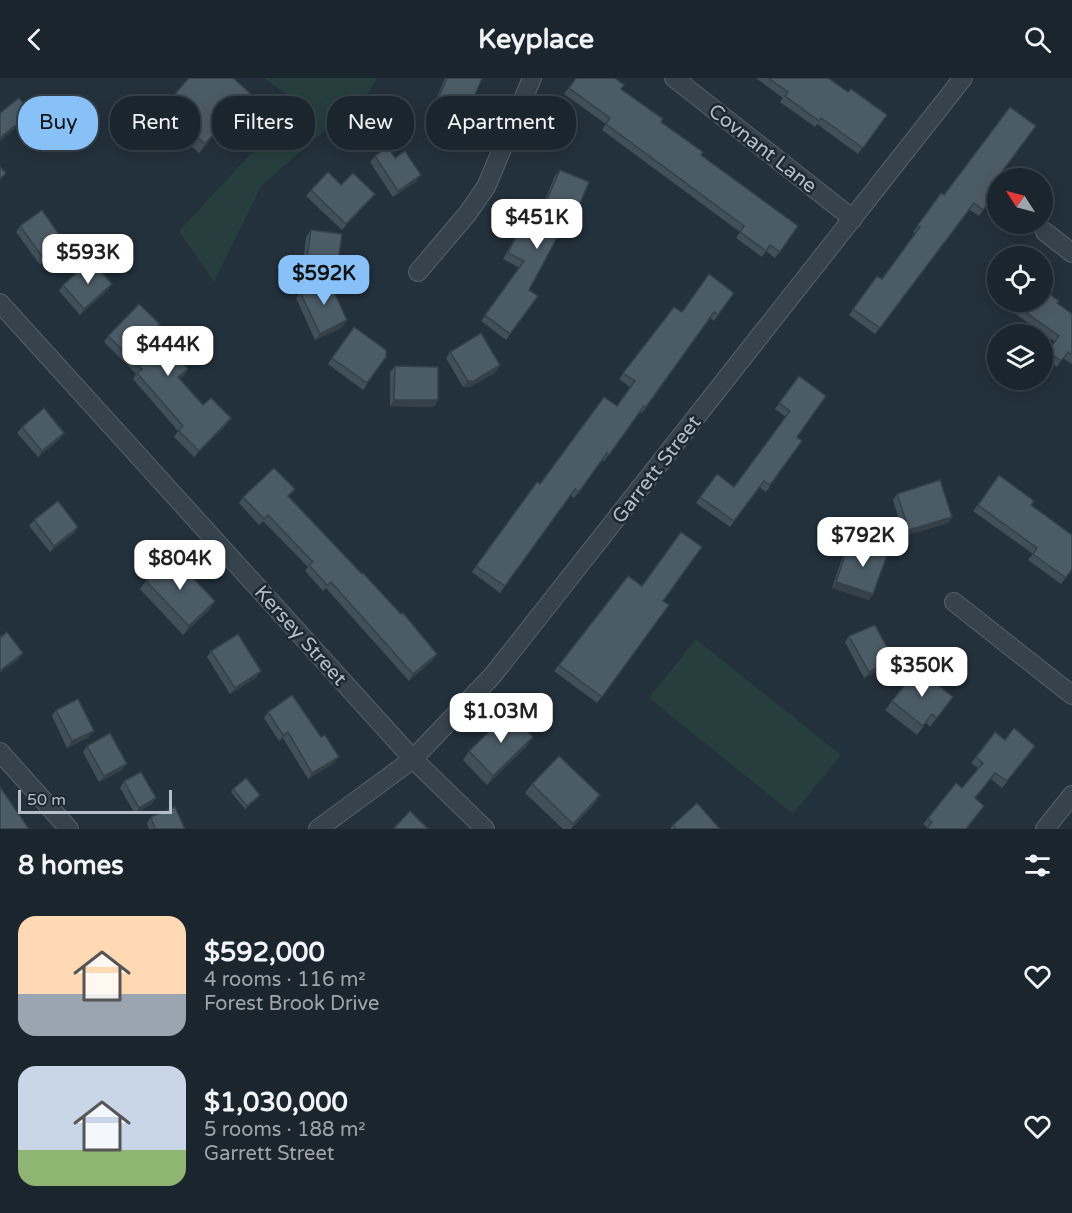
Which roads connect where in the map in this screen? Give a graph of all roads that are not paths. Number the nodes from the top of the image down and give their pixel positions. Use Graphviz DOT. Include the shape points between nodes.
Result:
graph roads {
  1 [pos="532,78"];
  2 [pos="674,78"];
  3 [pos="963,78"];
  4 [pos="853,219"];
  5 [pos="1048,234"];
  6 [pos="1072,253"];
  7 [pos="417,272"];
  8 [pos="0,303"];
  9 [pos="954,602"];
  10 [pos="1072,695"];
  11 [pos="0,752"];
  12 [pos="413,759"];
  13 [pos="1072,795"];
  14 [pos="69,829"];
  15 [pos="318,829"];
  16 [pos="485,829"];
  17 [pos="1045,829"];
  1 -- 7 [label="street" via="486,187"];
  2 -- 4 [label="street, Covnant Lane"];
  3 -- 4 [label="street, Garrett Street"];
  4 -- 12 [label="street, Garrett Street" via="493,675"];
  5 -- 6 [label="street"];
  8 -- 12 [label="street, Kersey Street"];
  9 -- 10 [label="street"];
  11 -- 14 [label="street"];
  12 -- 15 [label="street, Garrett Street"];
  12 -- 16 [label="street, Kersey Street"];
  13 -- 17 [label="street"];
}
